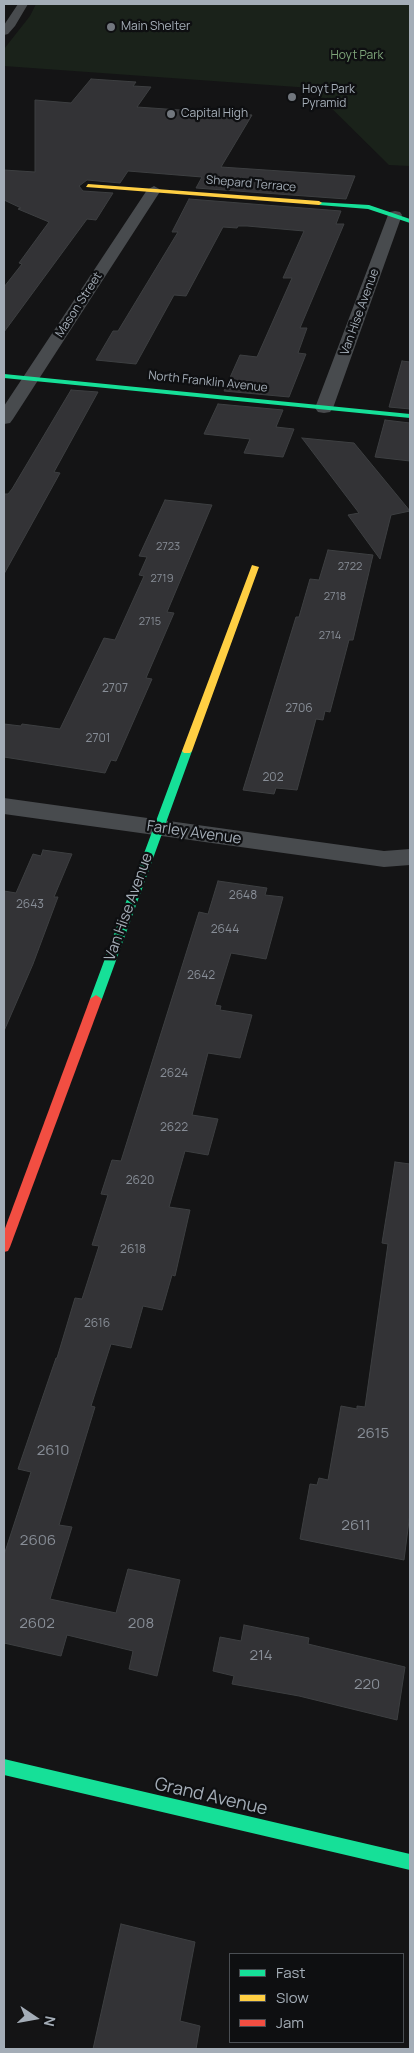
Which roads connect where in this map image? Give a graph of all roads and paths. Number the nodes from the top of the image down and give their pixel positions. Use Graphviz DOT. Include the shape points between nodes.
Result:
graph roads {
  1 [pos="22,4"];
  2 [pos="4,32"];
  3 [pos="88,186"];
  4 [pos="154,190"];
  5 [pos="395,215"];
  6 [pos="410,221"];
  7 [pos="4,376"];
  8 [pos="31,378"];
  9 [pos="324,408"];
  10 [pos="410,416"];
  11 [pos="4,419"];
  12 [pos="255,567"];
  13 [pos="4,806"];
  14 [pos="159,828"];
  15 [pos="410,857"];
  16 [pos="384,859"];
  17 [pos="410,868"];
  18 [pos="4,1247"];
  19 [pos="4,1767"];
  20 [pos="410,1862"];
  1 -- 2 [label="street"];
  3 -- 4 [label="street, Shepard Terrace"];
  4 -- 5 [label="street, Shepard Terrace" via="368,207"];
  4 -- 8 [label="street, Mason Street"];
  5 -- 6 [label="street, Shepard Terrace"];
  5 -- 9 [label="street, Van Hise Avenue"];
  7 -- 8 [label="street, North Franklin Avenue"];
  8 -- 9 [label="street, North Franklin Avenue"];
  8 -- 11 [label="street, Mason Street"];
  9 -- 10 [label="street, North Franklin Avenue"];
  12 -- 14 [label="street, Van Hise Avenue"];
  13 -- 14 [label="street, Farley Avenue"];
  14 -- 16 [label="street, Farley Avenue"];
  14 -- 18 [label="street, Van Hise Avenue"];
  15 -- 16 [label="street, Farley Avenue"];
  16 -- 17 [label="street, Farley Avenue"];
  19 -- 20 [label="street, Grand Avenue"];
}
